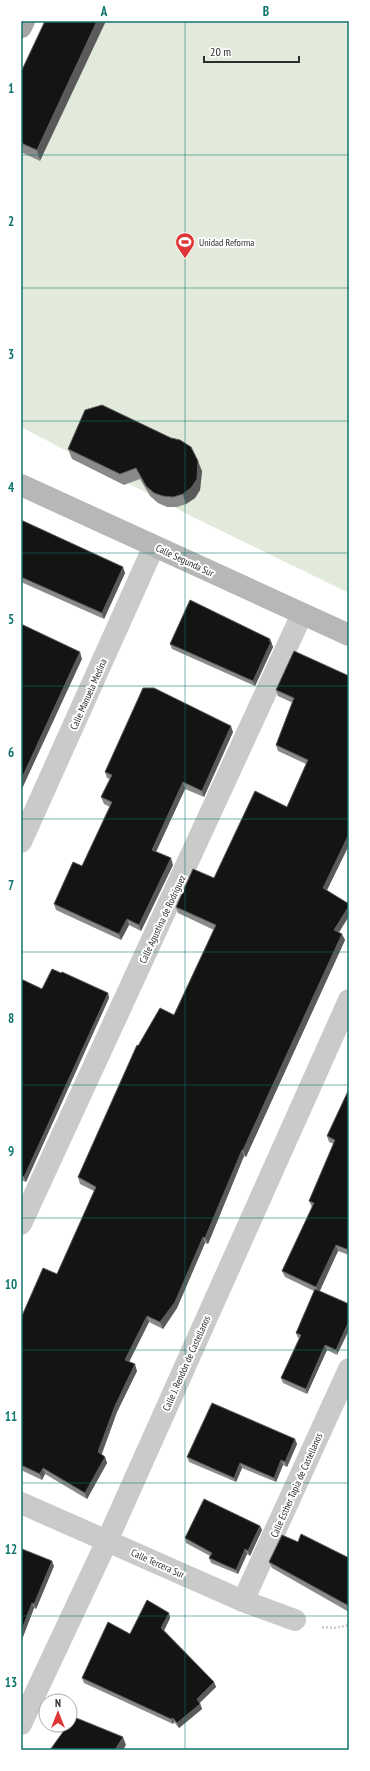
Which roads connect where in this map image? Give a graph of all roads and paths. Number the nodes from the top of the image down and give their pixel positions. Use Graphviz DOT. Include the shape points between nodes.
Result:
graph roads {
  1 [pos="24,21"];
  2 [pos="21,27"];
  3 [pos="21,485"];
  4 [pos="154,546"];
  5 [pos="302,614"];
  6 [pos="349,635"];
  7 [pos="21,842"];
  8 [pos="349,1000"];
  9 [pos="21,1224"];
  10 [pos="349,1369"];
  11 [pos="21,1503"];
  12 [pos="107,1541"];
  13 [pos="243,1601"];
  14 [pos="295,1620"];
  15 [pos="21,1724"];
  1 -- 2 [label="main road"];
  3 -- 4 [label="street, Calle Segunda Sur"];
  4 -- 5 [label="street, Calle Segunda Sur"];
  4 -- 7 [label="street, Calle Manuela Medina"];
  5 -- 6 [label="street, Calle Segunda Sur"];
  5 -- 9 [label="street, Calle Agustina de Rodríguez"];
  8 -- 12 [label="street, Calle J. Rendón de Castellanos"];
  10 -- 13 [label="street, Calle Esther Tapia de Castellanos"];
  11 -- 12 [label="street, Calle Tercera Sur"];
  12 -- 13 [label="street, Calle Tercera Sur"];
  12 -- 15 [label="street, Calle J. Rendón de Castellanos"];
  13 -- 14 [label="street, Calle Tercera Sur"];
}
